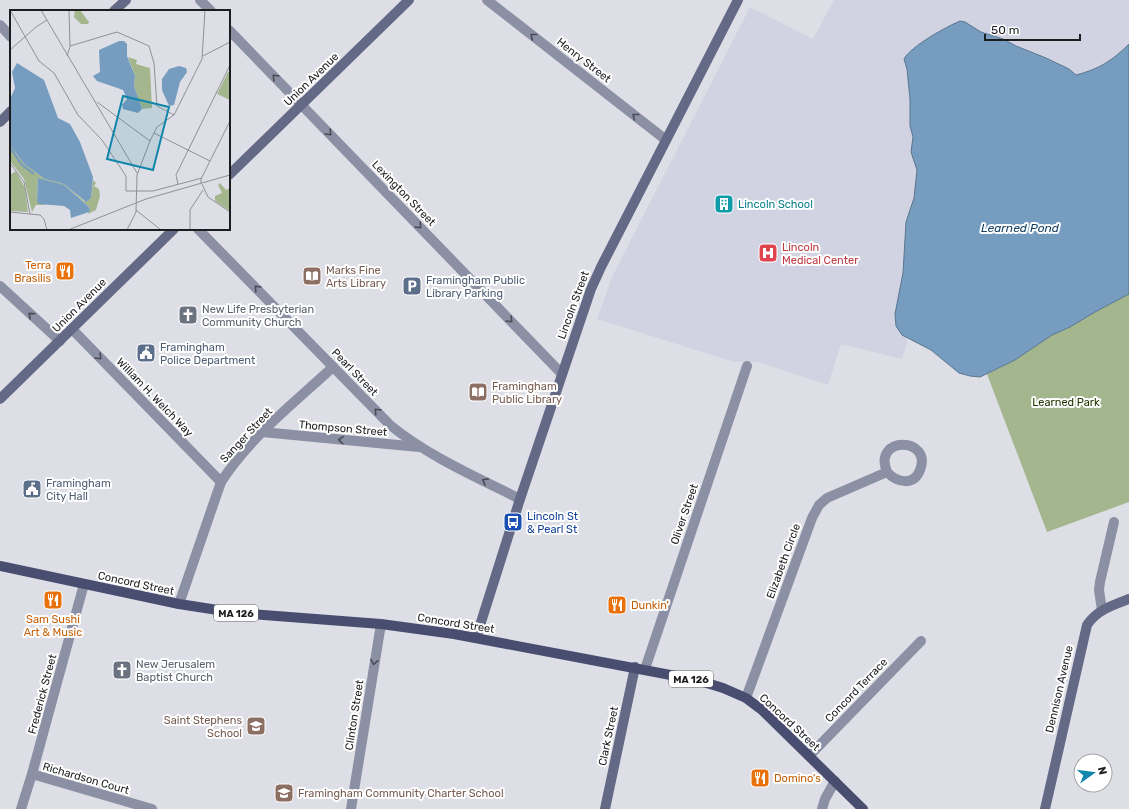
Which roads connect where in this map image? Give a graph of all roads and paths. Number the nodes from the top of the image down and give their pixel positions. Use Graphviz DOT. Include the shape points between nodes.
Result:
graph roads {
  1 [pos="126,0"];
  2 [pos="200,0"];
  3 [pos="410,0"];
  4 [pos="487,0"];
  5 [pos="738,0"];
  6 [pos="115,10"];
  7 [pos="210,10"];
  8 [pos="0,25"];
  9 [pos="230,31"];
  10 [pos="10,36"];
  11 [pos="302,105"];
  12 [pos="10,112"];
  13 [pos="0,122"];
  14 [pos="666,140"];
  15 [pos="230,174"];
  16 [pos="173,230"];
  17 [pos="199,230"];
  18 [pos="0,286"];
  19 [pos="72,329"];
  20 [pos="60,341"];
  21 [pos="747,366"];
  22 [pos="333,367"];
  23 [pos="562,374"];
  24 [pos="0,399"];
  25 [pos="262,432"];
  26 [pos="421,448"];
  27 [pos="887,472"];
  28 [pos="221,482"];
  29 [pos="520,500"];
  30 [pos="1114,522"];
  31 [pos="0,566"];
  32 [pos="84,584"];
  33 [pos="1129,599"];
  34 [pos="179,604"];
  35 [pos="1102,610"];
  36 [pos="381,624"];
  37 [pos="476,638"];
  38 [pos="921,641"];
  39 [pos="640,668"];
  40 [pos="746,698"];
  41 [pos="809,756"];
  42 [pos="32,774"];
  43 [pos="835,782"];
  44 [pos="132,806"];
  45 [pos="21,809"];
  46 [pos="152,809"];
  47 [pos="351,809"];
  48 [pos="605,809"];
  49 [pos="822,809"];
  50 [pos="863,809"];
  51 [pos="1045,809"];
  1 -- 6 [label="street"];
  2 -- 7 [label="street"];
  3 -- 11 [label="street, Union Avenue"];
  14 -- 4 [label="street, Henry Street, one-way"];
  5 -- 14 [label="street, Lincoln Street"];
  8 -- 10 [label="street"];
  11 -- 9 [label="street, Lexington Street, one-way"];
  11 -- 15 [label="street, Union Avenue"];
  11 -- 23 [label="street, Lexington Street, one-way"];
  12 -- 13 [label="street"];
  14 -- 23 [label="street, Lincoln Street" via="600,267"];
  16 -- 19 [label="street, Union Avenue"];
  22 -- 17 [label="street, Pearl Street, one-way"];
  20 -- 18 [label="street, one-way"];
  19 -- 20 [label="street, Union Avenue"];
  19 -- 28 [label="street, William H. Welch Way, one-way"];
  20 -- 24 [label="street, Union Avenue"];
  21 -- 39 [label="street, Oliver Street"];
  22 -- 25 [label="street, Sanger Street"];
  26 -- 22 [label="street, Pearl Street, one-way" via="390,424"];
  23 -- 29 [label="street, Lincoln Street"];
  26 -- 25 [label="street, Thompson Street, one-way"];
  25 -- 28 [label="street, Sanger Street" via="231,466"];
  29 -- 26 [label="street, Pearl Street, one-way"];
  27 -- 40 [label="street, Elizabeth Circle" via="827,498 819,505"];
  28 -- 34 [label="street, Sanger Street"];
  29 -- 37 [label="street, Lincoln Street"];
  30 -- 35 [label="street" via="1100,582"];
  31 -- 32 [label="main road, Concord Street / MA 126"];
  32 -- 34 [label="main road, Concord Street / MA 126"];
  32 -- 42 [label="street, Frederick Street"];
  33 -- 35 [label="street, Dennison Avenue"];
  34 -- 36 [label="main road, Concord Street / MA 126" via="237,613"];
  35 -- 51 [label="street, Dennison Avenue" via="1091,619 1084,632"];
  36 -- 37 [label="main road, Concord Street / MA 126"];
  36 -- 47 [label="street, Clinton Street, one-way"];
  37 -- 39 [label="main road, Concord Street / MA 126"];
  38 -- 41 [label="street, Concord Terrace"];
  39 -- 40 [label="main road, Concord Street / MA 126" via="697,680"];
  39 -- 48 [label="street, Clark Street"];
  40 -- 41 [label="main road, Concord Street / MA 126" via="762,710"];
  41 -- 43 [label="main road, Concord Street / MA 126"];
  42 -- 44 [label="street, Richardson Court"];
  42 -- 45 [label="street, Frederick Street"];
  43 -- 49 [label="street"];
  43 -- 50 [label="main road, Concord Street / MA 126"];
  44 -- 46 [label="street, Richardson Court"];
}
